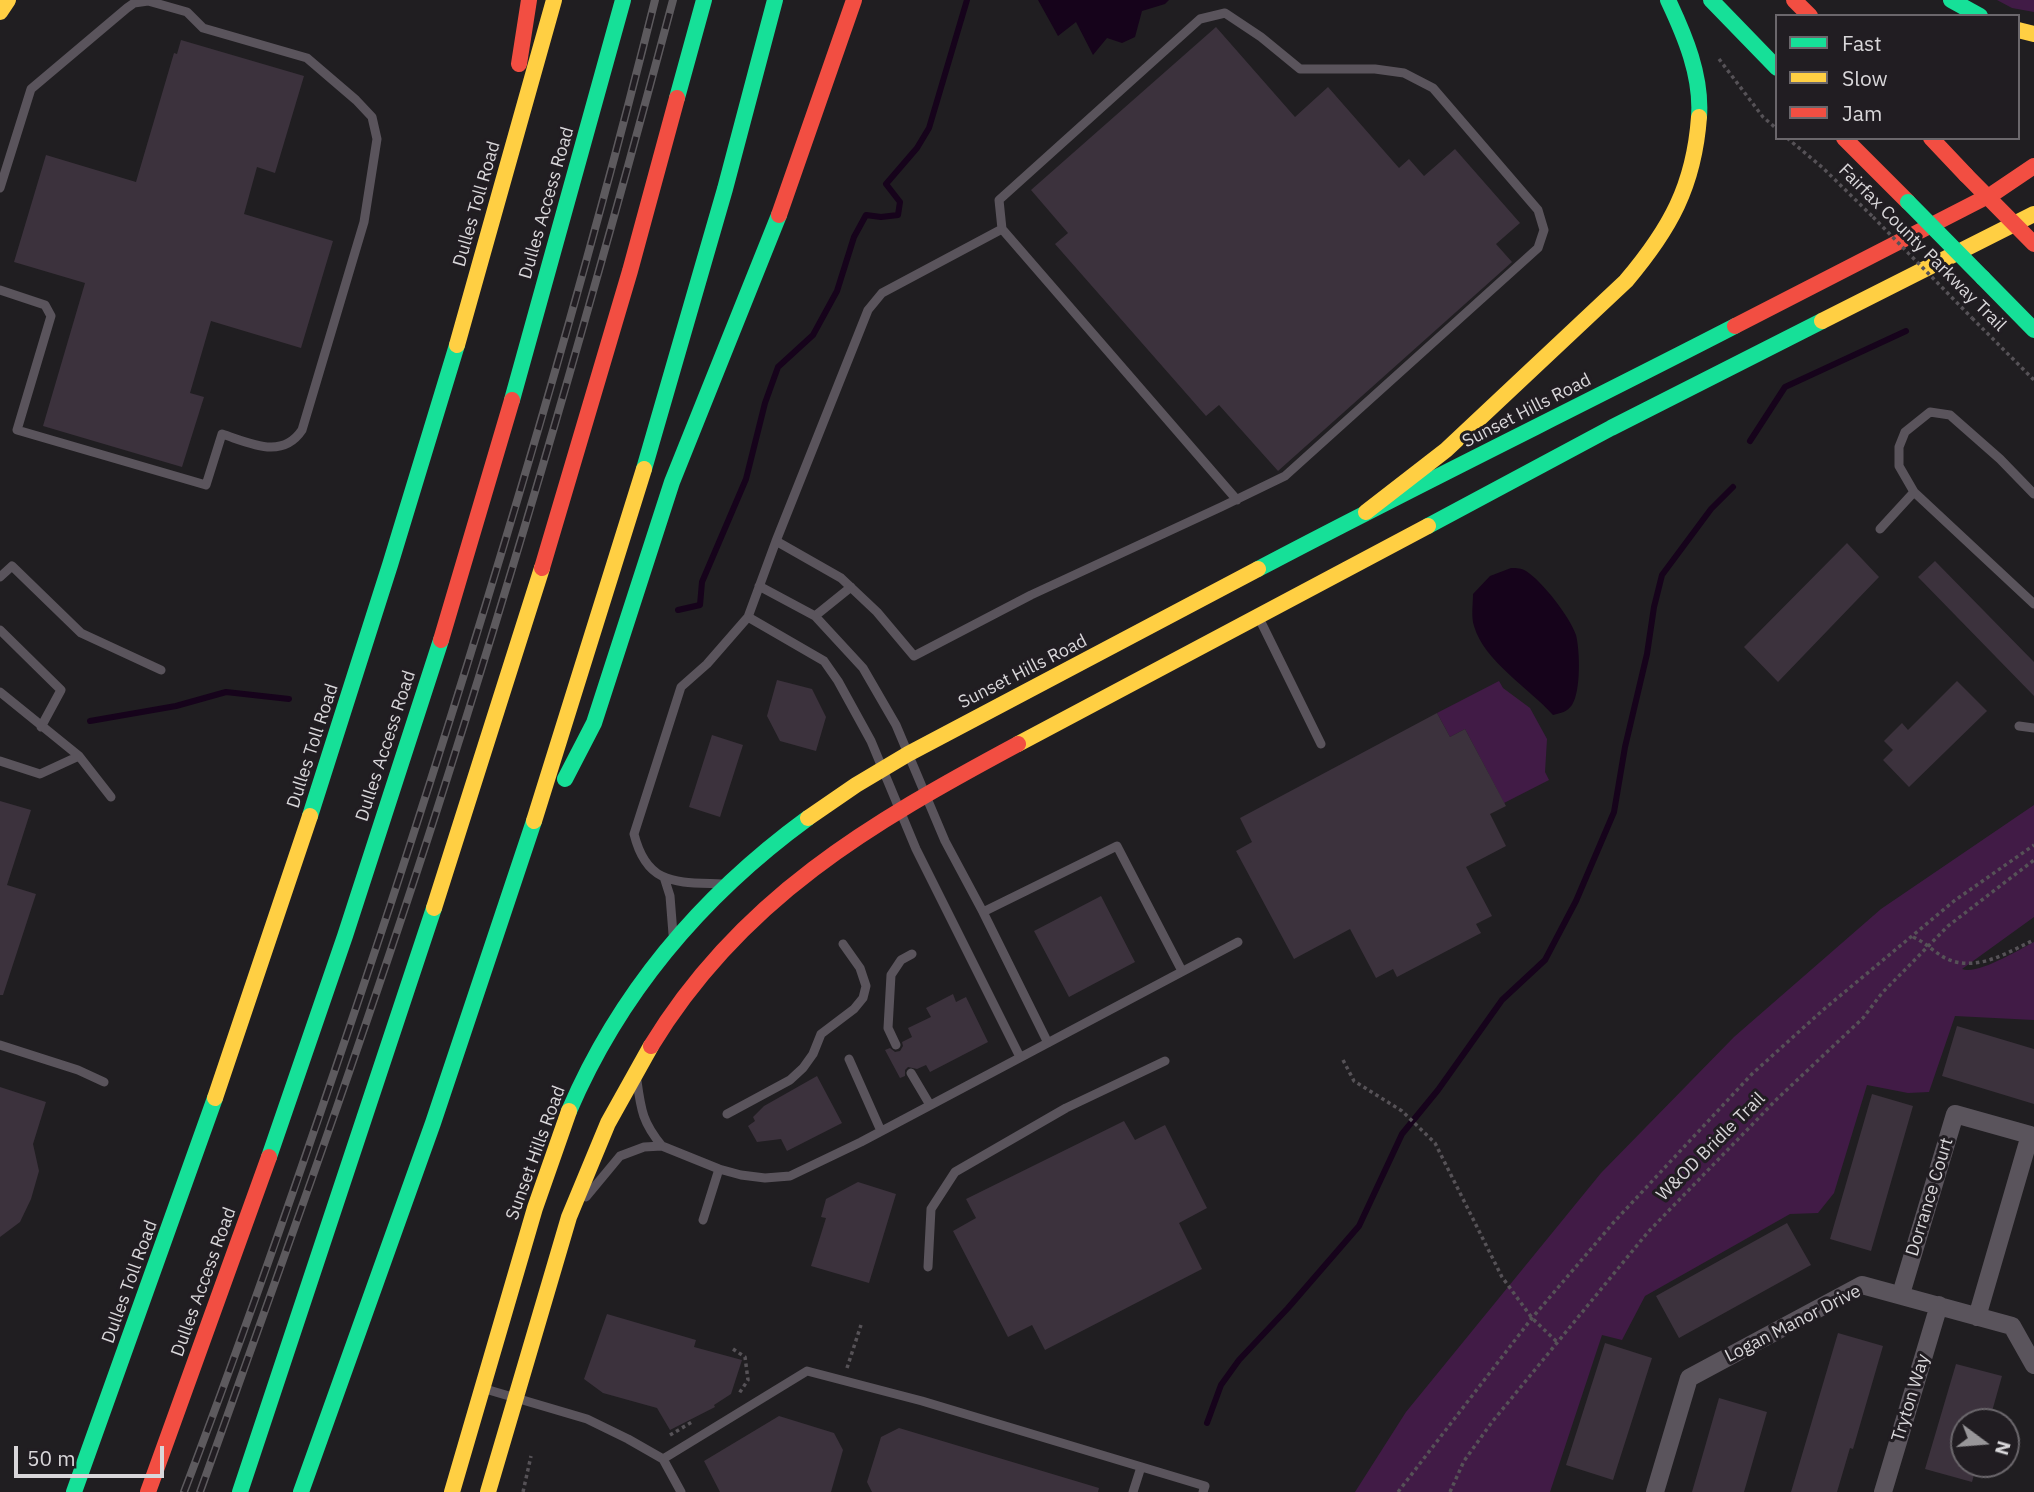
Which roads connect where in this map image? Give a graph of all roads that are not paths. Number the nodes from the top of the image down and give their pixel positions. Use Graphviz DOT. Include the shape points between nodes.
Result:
graph roads {
  1 [pos="8,0"];
  2 [pos="529,0"];
  3 [pos="554,0"];
  4 [pos="624,0"];
  5 [pos="704,0"];
  6 [pos="775,0"];
  7 [pos="854,0"];
  8 [pos="1668,0"];
  9 [pos="1711,0"];
  10 [pos="1794,0"];
  11 [pos="1951,0"];
  12 [pos="0,12"];
  13 [pos="1808,14"];
  14 [pos="1976,14"];
  15 [pos="1775,66"];
  16 [pos="1846,140"];
  17 [pos="1933,140"];
  18 [pos="2034,166"];
  19 [pos="0,188"];
  20 [pos="2034,214"];
  21 [pos="495,216"];
  22 [pos="1002,229"];
  23 [pos="2034,244"];
  24 [pos="0,290"];
  25 [pos="2034,330"];
  26 [pos="1914,492"];
  27 [pos="2034,494"];
  28 [pos="1237,500"];
  29 [pos="1366,512"];
  30 [pos="1880,529"];
  31 [pos="776,541"];
  32 [pos="0,577"];
  33 [pos="760,586"];
  34 [pos="851,587"];
  35 [pos="2034,604"];
  36 [pos="815,616"];
  37 [pos="1258,616"];
  38 [pos="748,617"];
  39 [pos="0,630"];
  40 [pos="161,670"];
  41 [pos="0,692"];
  42 [pos="2019,726"];
  43 [pos="41,727"];
  44 [pos="2034,728"];
  45 [pos="1321,744"];
  46 [pos="908,754"];
  47 [pos="79,756"];
  48 [pos="0,761"];
  49 [pos="882,768"];
  50 [pos="925,794"];
  51 [pos="111,797"];
  52 [pos="900,809"];
  53 [pos="520,868"];
  54 [pos="664,877"];
  55 [pos="727,884"];
  56 [pos="983,912"];
  57 [pos="673,940"];
  58 [pos="1238,942"];
  59 [pos="843,944"];
  60 [pos="912,954"];
  61 [pos="1182,971"];
  62 [pos="1048,1043"];
  63 [pos="0,1045"];
  64 [pos="896,1045"];
  65 [pos="1020,1057"];
  66 [pos="849,1059"];
  67 [pos="1165,1061"];
  68 [pos="636,1069"];
  69 [pos="911,1073"];
  70 [pos="104,1082"];
  71 [pos="930,1105"];
  72 [pos="727,1114"];
  73 [pos="881,1131"];
  74 [pos="662,1146"];
  75 [pos="719,1169"];
  76 [pos="569,1217"];
  77 [pos="703,1220"];
  78 [pos="928,1267"];
  79 [pos="1901,1294"];
  80 [pos="1938,1305"];
  81 [pos="1977,1317"];
  82 [pos="2034,1365"];
  83 [pos="482,1388"];
  84 [pos="517,1398"];
  85 [pos="663,1459"];
  86 [pos="1140,1467"];
  87 [pos="74,1492"];
  88 [pos="148,1492"];
  89 [pos="240,1492"];
  90 [pos="301,1492"];
  91 [pos="452,1492"];
  92 [pos="488,1492"];
  93 [pos="681,1492"];
  94 [pos="1133,1492"];
  95 [pos="1203,1492"];
  96 [pos="1655,1492"];
  97 [pos="1883,1492"];
  1 -- 12 [label="main road"];
  2 -- 21 [label="main road"];
  3 -- 21 [label="main road, Dulles Toll Road"];
  4 -- 88 [label="main road, Dulles Access Road" via="407,748 241,1237"];
  5 -- 89 [label="main road" via="520,641"];
  6 -- 53 [label="main road" via="651,450"];
  7 -- 53 [label="main road" via="793,177 672,482 594,723"];
  8 -- 29 [label="main road" via="1693,62 1699,107 1688,190 1668,230 1626,281 1455,442"];
  9 -- 15 [label="main road"];
  10 -- 13 [label="main road"];
  11 -- 14 [label="main road"];
  16 -- 25 [label="main road, bridge"];
  17 -- 23 [label="main road, bridge"];
  18 -- 29 [label="main road, Sunset Hills Road" via="1958,212"];
  19 -- 24 [label="lane" via="31,89 141,1 187,12 203,28 307,58 368,111 377,131 365,222 302,430 293,442 274,448 222,434 206,485 17,430 51,316 45,305"];
  20 -- 37 [label="main road" via="1611,428"];
  21 -- 87 [label="main road, Dulles Toll Road" via="393,557 280,908"];
  22 -- 28 [label="lane"];
  22 -- 28 [label="lane" via="999,200 1200,19 1225,13 1300,69 1404,73 1433,88 1538,210 1544,230 1538,248 1285,476"];
  22 -- 31 [label="lane" via="881,293 868,310"];
  26 -- 27 [label="lane" via="1899,466 1899,447 1905,432 1930,412 1950,415"];
  26 -- 30 [label="lane"];
  26 -- 35 [label="lane"];
  28 -- 34 [label="lane" via="1031,594 914,656"];
  29 -- 46 [label="main road, Sunset Hills Road"];
  31 -- 33 [label="lane"];
  31 -- 34 [label="lane"];
  32 -- 40 [label="lane" via="12,566 81,632"];
  33 -- 36 [label="lane"];
  33 -- 38 [label="lane"];
  34 -- 36 [label="lane"];
  36 -- 46 [label="lane" via="863,668"];
  37 -- 45 [label="lane"];
  37 -- 50 [label="main road"];
  38 -- 49 [label="lane" via="824,661"];
  38 -- 54 [label="lane" via="708,664 681,687 634,834 648,867"];
  39 -- 43 [label="lane" via="61,690"];
  41 -- 43 [label="lane"];
  42 -- 44 [label="lane"];
  43 -- 47 [label="lane"];
  46 -- 49 [label="main road, Sunset Hills Road"];
  46 -- 50 [label="lane"];
  47 -- 48 [label="lane" via="40,774"];
  47 -- 51 [label="lane"];
  49 -- 52 [label="lane"];
  49 -- 55 [label="main road, Sunset Hills Road" via="775,840"];
  50 -- 52 [label="main road"];
  50 -- 56 [label="lane"];
  52 -- 65 [label="lane" via="953,927"];
  52 -- 68 [label="main road" via="827,856 744,928 689,991"];
  53 -- 90 [label="main road" via="394,1238"];
  54 -- 55 [label="lane" via="681,883"];
  54 -- 57 [label="lane"];
  55 -- 57 [label="main road, Sunset Hills Road"];
  56 -- 61 [label="lane" via="1117,846"];
  56 -- 62 [label="lane"];
  57 -- 83 [label="main road, Sunset Hills Road" via="633,992 577,1092 547,1167"];
  58 -- 61 [label="lane"];
  59 -- 72 [label="lane" via="860,968 866,986 863,998 821,1034 813,1054 790,1080"];
  60 -- 64 [label="lane" via="901,960 891,975 888,1028"];
  61 -- 62 [label="lane"];
  62 -- 65 [label="lane"];
  63 -- 70 [label="lane"];
  65 -- 71 [label="lane"];
  66 -- 73 [label="lane"];
  67 -- 78 [label="lane" via="1066,1108 955,1172 932,1209"];
  68 -- 74 [label="lane" via="643,1118"];
  68 -- 76 [label="main road" via="597,1145"];
  69 -- 71 [label="lane"];
  71 -- 73 [label="lane"];
  73 -- 75 [label="lane" via="790,1176 765,1178"];
  74 -- 75 [label="lane"];
  74 -- 76 [label="lane" via="620,1156"];
  75 -- 77 [label="lane"];
  76 -- 84 [label="main road"];
  79 -- 80 [label="street, Logan Manor Drive"];
  79 -- 81 [label="street, Dorrance Court" via="1955,1114 2031,1136"];
  79 -- 96 [label="street, Logan Manor Drive" via="1862,1285 1689,1378"];
  80 -- 81 [label="street, Logan Manor Drive"];
  80 -- 97 [label="street, Tryton Way"];
  81 -- 82 [label="street, Logan Manor Drive" via="2012,1326"];
  83 -- 84 [label="lane"];
  83 -- 91 [label="main road, Sunset Hills Road"];
  84 -- 85 [label="lane" via="587,1419"];
  84 -- 92 [label="main road"];
  85 -- 86 [label="lane" via="807,1371"];
  85 -- 93 [label="lane"];
  86 -- 94 [label="lane"];
  86 -- 95 [label="lane" via="1205,1486"];
}
